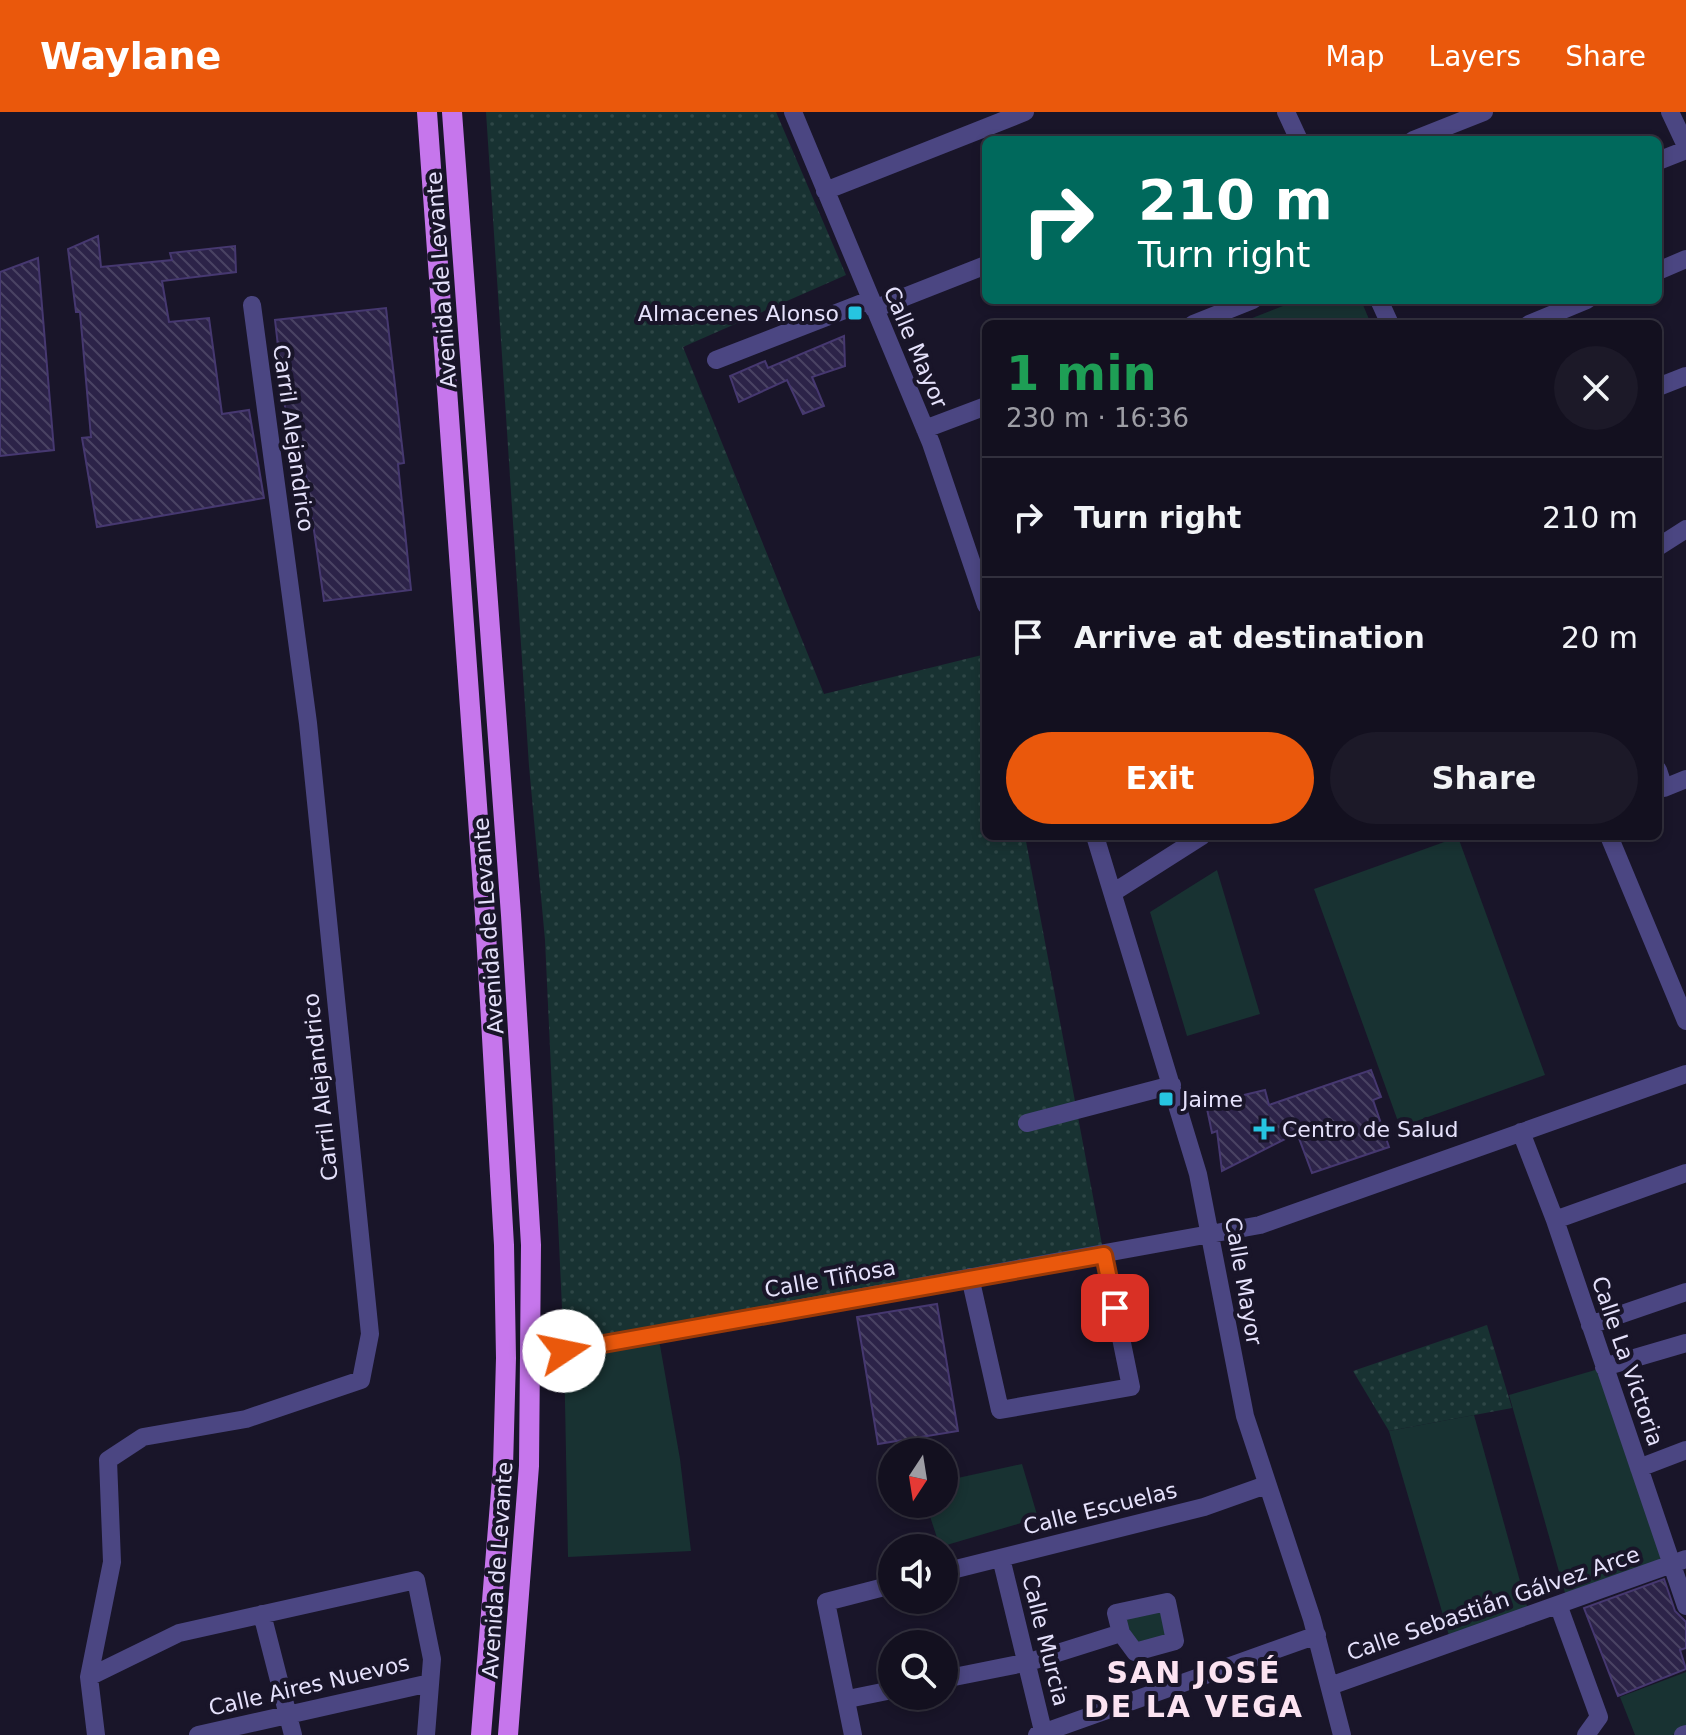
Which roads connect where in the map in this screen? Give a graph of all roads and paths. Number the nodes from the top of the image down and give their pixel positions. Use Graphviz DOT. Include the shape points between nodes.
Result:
graph roads {
  1 [pos="420,112"];
  2 [pos="427,112"];
  3 [pos="452,112"];
  4 [pos="793,112"];
  5 [pos="1025,112"];
  6 [pos="1286,112"];
  7 [pos="1484,112"];
  8 [pos="1670,112"];
  9 [pos="1297,136"];
  10 [pos="1423,136"];
  11 [pos="1686,148"];
  12 [pos="1662,159"];
  13 [pos="825,191"];
  14 [pos="432,193"];
  15 [pos="1686,259"];
  16 [pos="982,266"];
  17 [pos="1662,269"];
  18 [pos="872,304"];
  19 [pos="1243,304"];
  20 [pos="1577,304"];
  21 [pos="252,305"];
  22 [pos="1203,320"];
  23 [pos="1539,320"];
  24 [pos="716,360"];
  25 [pos="1686,376"];
  26 [pos="1662,385"];
  27 [pos="982,408"];
  28 [pos="925,429"];
  29 [pos="1686,529"];
  30 [pos="1662,544"];
  31 [pos="982,553"];
  32 [pos="968,558"];
  33 [pos="982,595"];
  34 [pos="1686,779"];
  35 [pos="1662,782"];
  36 [pos="1096,840"];
  37 [pos="1196,840"];
  38 [pos="1611,840"];
  39 [pos="1114,892"];
  40 [pos="1686,1021"];
  41 [pos="1686,1074"];
  42 [pos="1172,1085"];
  43 [pos="1027,1123"];
  44 [pos="1521,1132"];
  45 [pos="1686,1173"];
  46 [pos="1555,1220"];
  47 [pos="1212,1234"];
  48 [pos="1104,1255"];
  49 [pos="970,1277"];
  50 [pos="1686,1292"];
  51 [pos="1590,1325"];
  52 [pos="1686,1343"];
  53 [pos="564,1351"];
  54 [pos="1604,1367"];
  55 [pos="1686,1450"];
  56 [pos="1639,1468"];
  57 [pos="1266,1485"];
  58 [pos="1001,1558"];
  59 [pos="1679,1562"];
  60 [pos="958,1569"];
  61 [pos="878,1589"];
  62 [pos="1686,1606"];
  63 [pos="1559,1607"];
  64 [pos="262,1614"];
  65 [pos="1121,1633"];
  66 [pos="1317,1635"];
  67 [pos="1029,1662"];
  68 [pos="958,1676"];
  69 [pos="89,1677"];
  70 [pos="430,1683"];
  71 [pos="1330,1686"];
  72 [pos="878,1693"];
  73 [pos="848,1699"];
  74 [pos="288,1714"];
  75 [pos="1042,1734"];
  76 [pos="1339,1734"];
  77 [pos="96,1735"];
  78 [pos="198,1735"];
  79 [pos="293,1735"];
  80 [pos="426,1735"];
  81 [pos="481,1735"];
  82 [pos="508,1735"];
  83 [pos="853,1735"];
  84 [pos="1586,1735"];
  1 -- 14 [label="main road, Avenida de Levante"];
  2 -- 14 [label="main road, Avenida de Levante"];
  3 -- 82 [label="main road, Avenida de Levante" via="531,1245 529,1466"];
  4 -- 13 [label="street, Calle Mayor"];
  5 -- 13 [label="street"];
  6 -- 9 [label="street"];
  7 -- 10 [label="street"];
  8 -- 11 [label="street"];
  11 -- 12 [label="street"];
  13 -- 18 [label="street, Calle Mayor"];
  14 -- 81 [label="main road, Avenida de Levante" via="503,1229 503,1467"];
  15 -- 17 [label="street"];
  16 -- 18 [label="street"];
  18 -- 24 [label="street"];
  18 -- 28 [label="street, Calle Mayor"];
  19 -- 22 [label="street"];
  20 -- 23 [label="street"];
  21 -- 69 [label="street, Carril Alejandrico" via="308,723 370,1334 361,1380 246,1419 143,1437 108,1460 112,1562"];
  25 -- 26 [label="street"];
  27 -- 28 [label="street"];
  28 -- 32 [label="street, Calle Mayor"];
  29 -- 30 [label="street"];
  31 -- 32 [label="street"];
  32 -- 33 [label="street, Calle Mayor"];
  34 -- 35 [label="street" via="1664,788"];
  36 -- 39 [label="street, Calle Mayor"];
  37 -- 39 [label="street"];
  38 -- 40 [label="street"];
  39 -- 42 [label="street, Calle Mayor"];
  41 -- 44 [label="street, Calle Tiñosa"];
  42 -- 43 [label="street"];
  42 -- 47 [label="street, Calle Mayor"];
  44 -- 46 [label="street, Calle La Victoria"];
  44 -- 47 [label="street, Calle Tiñosa" via="1284,1218"];
  45 -- 46 [label="street"];
  46 -- 51 [label="street, Calle La Victoria"];
  47 -- 48 [label="street, Calle Tiñosa"];
  47 -- 57 [label="street, Calle Mayor" via="1240,1397"];
  48 -- 49 [label="street, Calle Tiñosa"];
  48 -- 49 [label="street" via="1131,1387 1000,1410"];
  49 -- 53 [label="street, Calle Tiñosa"];
  50 -- 51 [label="street"];
  51 -- 54 [label="street, Calle La Victoria"];
  52 -- 54 [label="street"];
  54 -- 56 [label="street, Calle La Victoria"];
  55 -- 56 [label="street"];
  56 -- 59 [label="street, Calle La Victoria"];
  57 -- 58 [label="street, Calle Escuelas" via="1204,1507"];
  57 -- 66 [label="street, Calle Mayor"];
  58 -- 60 [label="street, Calle Escuelas"];
  58 -- 67 [label="street, Calle Murcia"];
  59 -- 62 [label="street, Calle La Victoria"];
  59 -- 63 [label="street, Calle Sebastián Gálvez Arce"];
  61 -- 73 [label="street" via="826,1602"];
  63 -- 71 [label="street, Calle Sebastián Gálvez Arce"];
  63 -- 84 [label="street" via="1599,1717"];
  64 -- 69 [label="street" via="179,1633"];
  64 -- 70 [label="street" via="416,1580 432,1659"];
  64 -- 74 [label="street"];
  65 -- 67 [label="street"];
  66 -- 71 [label="street, Calle Mayor"];
  66 -- 75 [label="street"];
  67 -- 68 [label="street"];
  67 -- 75 [label="street, Calle Murcia"];
  69 -- 77 [label="street"];
  70 -- 74 [label="street, Calle Aires Nuevos"];
  70 -- 80 [label="street"];
  71 -- 76 [label="street, Calle Mayor"];
  72 -- 73 [label="street"];
  73 -- 83 [label="street"];
  74 -- 78 [label="street, Calle Aires Nuevos"];
  74 -- 79 [label="street"];
}
